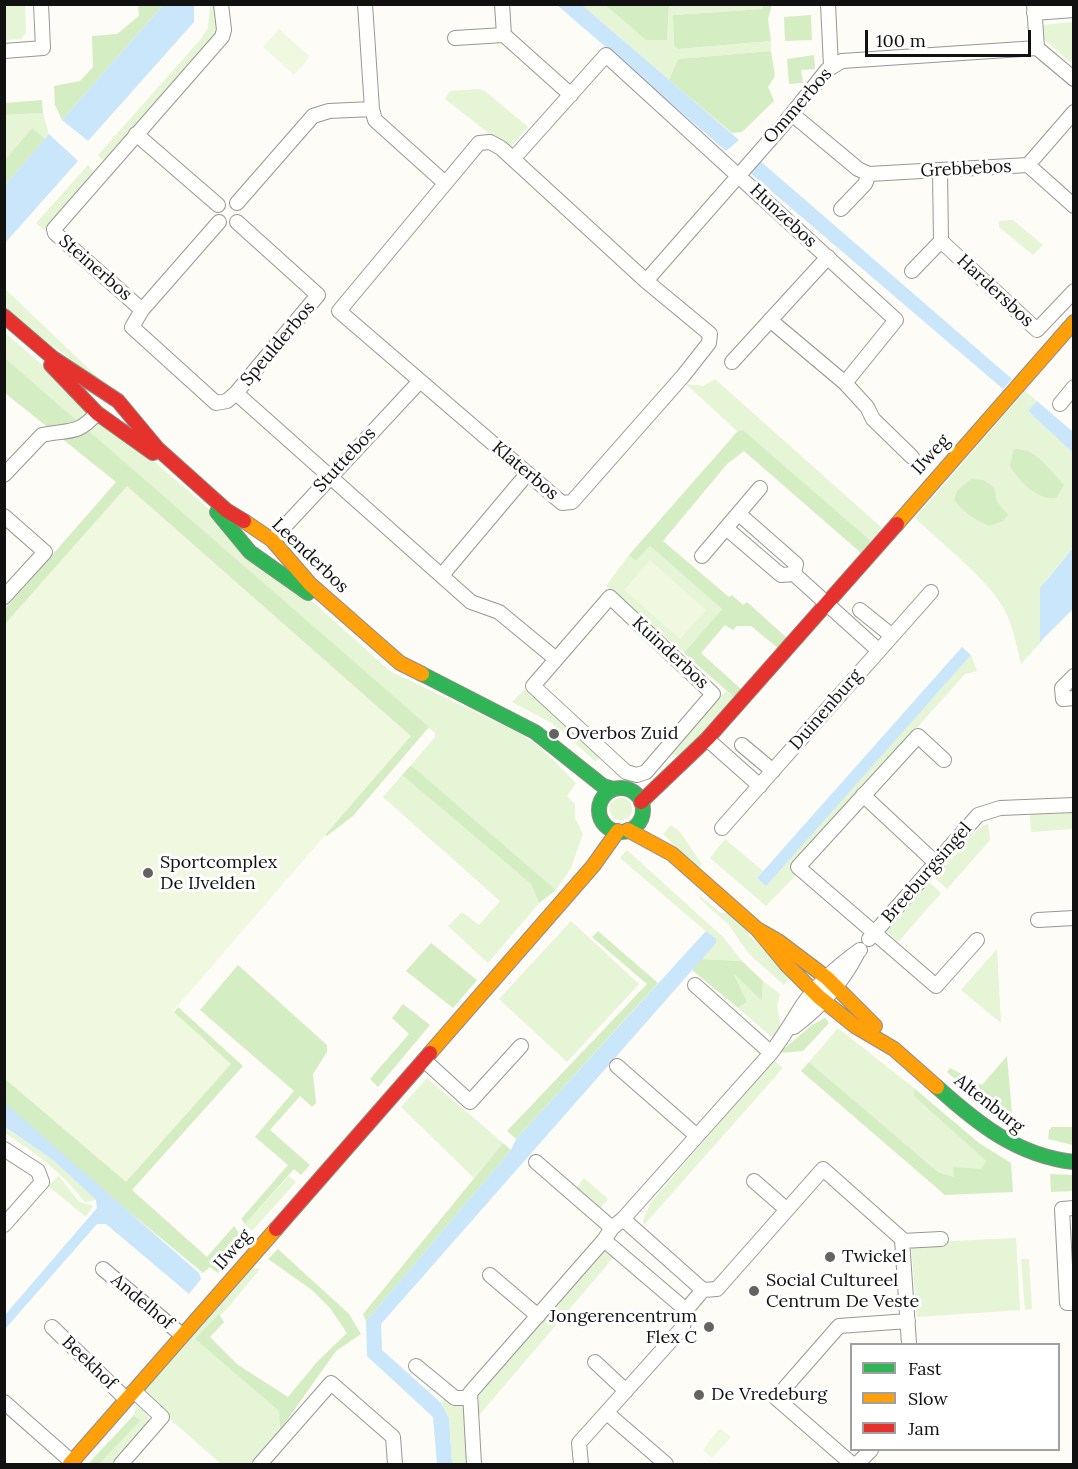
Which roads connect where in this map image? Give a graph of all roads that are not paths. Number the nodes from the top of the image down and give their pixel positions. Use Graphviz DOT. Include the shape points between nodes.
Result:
graph roads {
  1 [pos="41,4"];
  2 [pos="222,4"];
  3 [pos="365,4"];
  4 [pos="502,4"];
  5 [pos="828,4"];
  6 [pos="1034,9"];
  7 [pos="1074,10"];
  8 [pos="504,35"];
  9 [pos="455,38"];
  10 [pos="1037,48"];
  11 [pos="4,51"];
  12 [pos="831,66"];
  13 [pos="1074,79"];
  14 [pos="571,95"];
  15 [pos="372,109"];
  16 [pos="1074,112"];
  17 [pos="792,114"];
  18 [pos="136,134"];
  19 [pos="513,159"];
  20 [pos="1028,165"];
  21 [pos="940,170"];
  22 [pos="869,174"];
  23 [pos="738,175"];
  24 [pos="445,183"];
  25 [pos="237,203"];
  26 [pos="218,205"];
  27 [pos="1074,206"];
  28 [pos="841,209"];
  29 [pos="219,222"];
  30 [pos="237,222"];
  31 [pos="940,241"];
  32 [pos="828,257"];
  33 [pos="912,271"];
  34 [pos="646,281"];
  35 [pos="1074,291"];
  36 [pos="142,310"];
  37 [pos="4,316"];
  38 [pos="771,320"];
  39 [pos="1074,322"];
  40 [pos="4,324"];
  41 [pos="1069,338"];
  42 [pos="732,362"];
  43 [pos="420,381"];
  44 [pos="845,383"];
  45 [pos="1074,387"];
  46 [pos="105,390"];
  47 [pos="236,393"];
  48 [pos="86,402"];
  49 [pos="1060,404"];
  50 [pos="127,411"];
  51 [pos="97,413"];
  52 [pos="114,426"];
  53 [pos="912,457"];
  54 [pos="527,474"];
  55 [pos="4,475"];
  56 [pos="329,477"];
  57 [pos="760,488"];
  58 [pos="739,514"];
  59 [pos="4,516"];
  60 [pos="254,527"];
  61 [pos="726,528"];
  62 [pos="272,540"];
  63 [pos="243,544"];
  64 [pos="285,552"];
  65 [pos="702,556"];
  66 [pos="267,566"];
  67 [pos="442,574"];
  68 [pos="794,574"];
  69 [pos="931,592"];
  70 [pos="4,597"];
  71 [pos="827,602"];
  72 [pos="860,610"];
  73 [pos="891,635"];
  74 [pos="878,650"];
  75 [pos="556,659"];
  76 [pos="1074,676"];
  77 [pos="1074,698"];
  78 [pos="706,739"];
  79 [pos="742,746"];
  80 [pos="944,760"];
  81 [pos="773,771"];
  82 [pos="760,786"];
  83 [pos="614,789"];
  84 [pos="863,795"];
  85 [pos="637,797"];
  86 [pos="600,803"];
  87 [pos="1074,805"];
  88 [pos="640,818"];
  89 [pos="603,822"];
  90 [pos="722,828"];
  91 [pos="623,831"];
  92 [pos="672,854"];
  93 [pos="938,864"];
  94 [pos="583,875"];
  95 [pos="1074,918"];
  96 [pos="1038,920"];
  97 [pos="757,929"];
  98 [pos="874,934"];
  99 [pos="977,940"];
  100 [pos="831,982"];
  101 [pos="695,985"];
  102 [pos="819,995"];
  103 [pos="521,1046"];
  104 [pos="894,1049"];
  105 [pos="771,1053"];
  106 [pos="424,1060"];
  107 [pos="616,1066"];
  108 [pos="697,1136"];
  109 [pos="4,1149"];
  110 [pos="536,1162"];
  111 [pos="1072,1162"];
  112 [pos="754,1181"];
  113 [pos="1074,1208"];
  114 [pos="786,1209"];
  115 [pos="617,1223"];
  116 [pos="4,1226"];
  117 [pos="941,1239"];
  118 [pos="604,1240"];
  119 [pos="902,1241"];
  120 [pos="103,1269"];
  121 [pos="490,1275"];
  122 [pos="703,1290"];
  123 [pos="1074,1302"];
  124 [pos="686,1310"];
  125 [pos="538,1316"];
  126 [pos="908,1321"];
  127 [pos="52,1327"];
  128 [pos="182,1335"];
  129 [pos="909,1343"];
  130 [pos="595,1362"];
  131 [pos="416,1366"];
  132 [pos="626,1391"];
  133 [pos="130,1395"];
  134 [pos="469,1398"];
  135 [pos="4,1402"];
  136 [pos="607,1413"];
  137 [pos="869,1451"];
  138 [pos="71,1463"];
  139 [pos="121,1464"];
  140 [pos="260,1464"];
  141 [pos="395,1464"];
  142 [pos="474,1464"];
  143 [pos="581,1464"];
  144 [pos="666,1464"];
  145 [pos="852,1464"];
  146 [pos="857,1464"];
  1 -- 11 [label="street" via="43,48"];
  2 -- 18 [label="street, Steinerbos" via="222,37"];
  3 -- 15 [label="street"];
  4 -- 8 [label="street"];
  5 -- 12 [label="street"];
  6 -- 7 [label="street"];
  6 -- 10 [label="street"];
  8 -- 9 [label="street"];
  8 -- 14 [label="street"];
  10 -- 12 [label="street, Ommerbos" via="842,61"];
  10 -- 13 [label="street"];
  12 -- 17 [label="street, Ommerbos"];
  14 -- 19 [label="street"];
  14 -- 23 [label="street" via="606,55"];
  15 -- 24 [label="street" via="380,125"];
  15 -- 25 [label="street" via="329,111 313,116"];
  16 -- 20 [label="street, Grebbebos"];
  17 -- 22 [label="street"];
  17 -- 23 [label="street, Ommerbos"];
  18 -- 26 [label="street"];
  18 -- 36 [label="street, Steinerbos" via="54,230"];
  19 -- 24 [label="street, Klaterbos" via="490,142 479,143"];
  19 -- 34 [label="street, Klaterbos"];
  20 -- 21 [label="street, Grebbebos"];
  20 -- 27 [label="street"];
  21 -- 22 [label="street, Grebbebos"];
  21 -- 31 [label="street, Hardersbos"];
  22 -- 28 [label="street" via="865,184"];
  23 -- 32 [label="street, Hunzebos"];
  23 -- 34 [label="street, Ommerbos"];
  24 -- 43 [label="street, Klaterbos" via="339,310"];
  25 -- 26 [label="street" via="229,200"];
  25 -- 30 [label="street" via="241,214"];
  26 -- 29 [label="street" via="215,212"];
  29 -- 30 [label="street" via="230,226"];
  29 -- 36 [label="street"];
  30 -- 47 [label="street, Speulderbos" via="318,295"];
  31 -- 33 [label="street, Hardersbos"];
  31 -- 35 [label="street, Hardersbos" via="1037,330"];
  32 -- 38 [label="street, Hunzebos"];
  32 -- 44 [label="street, Hunzebos" via="896,320"];
  34 -- 54 [label="street, Klaterbos" via="710,334 709,343 572,502 562,503"];
  36 -- 47 [label="street, Steinerbos" via="132,324 134,331 216,403 227,401"];
  37 -- 46 [label="main road, Leenderbos" via="53,358"];
  38 -- 42 [label="street, Hunzebos"];
  38 -- 44 [label="street"];
  39 -- 41 [label="main road, IJweg"];
  40 -- 48 [label="main road, Leenderbos" via="51,364"];
  41 -- 71 [label="main road, IJweg"];
  43 -- 54 [label="street, Klaterbos"];
  43 -- 56 [label="street, Stuttebos"];
  44 -- 53 [label="street" via="873,419"];
  45 -- 49 [label="street"];
  46 -- 48 [label="main road" via="89,392"];
  46 -- 50 [label="main road, Leenderbos"];
  47 -- 56 [label="street"];
  48 -- 51 [label="main road, Leenderbos"];
  50 -- 52 [label="main road" via="124,423"];
  50 -- 60 [label="main road, Leenderbos" via="158,449 226,510"];
  51 -- 52 [label="main road, Leenderbos"];
  51 -- 55 [label="street" via="75,432 42,435"];
  52 -- 63 [label="main road, Leenderbos" via="151,451 221,515"];
  54 -- 67 [label="street"];
  56 -- 62 [label="street, Stuttebos"];
  56 -- 67 [label="street"];
  57 -- 58 [label="street"];
  58 -- 61 [label="street"];
  58 -- 68 [label="street" via="796,564"];
  59 -- 70 [label="street" via="45,552"];
  60 -- 62 [label="main road, Leenderbos"];
  60 -- 63 [label="main road" via="245,534"];
  61 -- 65 [label="street"];
  61 -- 68 [label="street" via="782,575"];
  62 -- 64 [label="main road, Leenderbos"];
  63 -- 66 [label="main road, Leenderbos"];
  64 -- 66 [label="main road" via="280,563"];
  64 -- 83 [label="main road, Leenderbos" via="310,584 400,663 535,732 603,786"];
  66 -- 86 [label="main road, Leenderbos" via="304,589 401,670 541,744"];
  67 -- 75 [label="street" via="471,602 499,612"];
  68 -- 71 [label="street"];
  69 -- 73 [label="street, Duinenburg"];
  71 -- 74 [label="street"];
  71 -- 78 [label="main road, IJweg"];
  72 -- 73 [label="street"];
  73 -- 74 [label="street, Duinenburg"];
  74 -- 81 [label="street, Duinenburg"];
  75 -- 75 [label="street, Kuinderbos" via="610,597 713,694 646,772 637,775 626,772 533,686"];
  76 -- 77 [label="street" via="1062,688 1063,699"];
  78 -- 82 [label="street"];
  78 -- 85 [label="main road, IJweg" via="675,768 658,774"];
  79 -- 81 [label="street"];
  80 -- 84 [label="street" via="918,736"];
  81 -- 82 [label="street, Duinenburg"];
  82 -- 90 [label="street, Duinenburg"];
  83 -- 85 [label="main road"];
  83 -- 86 [label="main road"];
  84 -- 93 [label="street"];
  84 -- 98 [label="street" via="798,867"];
  85 -- 88 [label="main road"];
  86 -- 89 [label="main road"];
  87 -- 93 [label="street, Breeburgsingel" via="1000,808 978,815"];
  88 -- 91 [label="main road" via="634,827"];
  88 -- 92 [label="main road, Altenburg" via="664,840"];
  89 -- 91 [label="main road"];
  89 -- 94 [label="main road, IJweg"];
  91 -- 92 [label="main road, Altenburg"];
  91 -- 94 [label="main road, IJweg"];
  92 -- 97 [label="main road, Altenburg"];
  93 -- 98 [label="street, Breeburgsingel"];
  94 -- 106 [label="main road, IJweg"];
  95 -- 96 [label="street"];
  97 -- 100 [label="main road, Altenburg"];
  97 -- 102 [label="main road, Altenburg"];
  98 -- 99 [label="street" via="936,986"];
  98 -- 100 [label="street, Breeburgsingel" via="848,973"];
  100 -- 102 [label="street, Breeburgsingel"];
  100 -- 104 [label="main road, Altenburg"];
  101 -- 105 [label="street"];
  102 -- 104 [label="main road, Altenburg" via="879,1042"];
  102 -- 105 [label="street, Breeburgsingel"];
  103 -- 106 [label="street" via="470,1101"];
  104 -- 111 [label="main road, Altenburg" via="999,1139 1033,1155"];
  105 -- 108 [label="street, Breeburgsingel"];
  106 -- 128 [label="main road, IJweg"];
  107 -- 108 [label="street"];
  108 -- 115 [label="street, Breeburgsingel"];
  109 -- 116 [label="street" via="38,1171 42,1182"];
  110 -- 115 [label="street"];
  112 -- 114 [label="street"];
  113 -- 123 [label="street" via="1062,1209 1067,1303"];
  114 -- 119 [label="street" via="823,1169"];
  114 -- 122 [label="street" via="717,1289"];
  115 -- 118 [label="street, Breeburgsingel"];
  115 -- 122 [label="street"];
  117 -- 119 [label="street"];
  118 -- 124 [label="street"];
  118 -- 125 [label="street, Breeburgsingel"];
  119 -- 126 [label="street"];
  120 -- 128 [label="street, Andelhof"];
  121 -- 125 [label="street"];
  122 -- 124 [label="street"];
  124 -- 132 [label="street" via="683,1327"];
  125 -- 134 [label="street, Breeburgsingel"];
  126 -- 129 [label="street"];
  126 -- 145 [label="street" via="839,1326 776,1398"];
  127 -- 133 [label="street, Beekhof"];
  128 -- 133 [label="main road, IJweg"];
  130 -- 132 [label="street"];
  131 -- 134 [label="street" via="455,1398"];
  132 -- 136 [label="street"];
  133 -- 138 [label="main road, IJweg"];
  133 -- 139 [label="street, Beekhof" via="162,1418"];
  134 -- 142 [label="street"];
  135 -- 138 [label="street"];
  136 -- 143 [label="street" via="579,1443"];
  136 -- 144 [label="street"];
  137 -- 146 [label="street"];
  140 -- 141 [label="street" via="331,1383 393,1437"];
}
